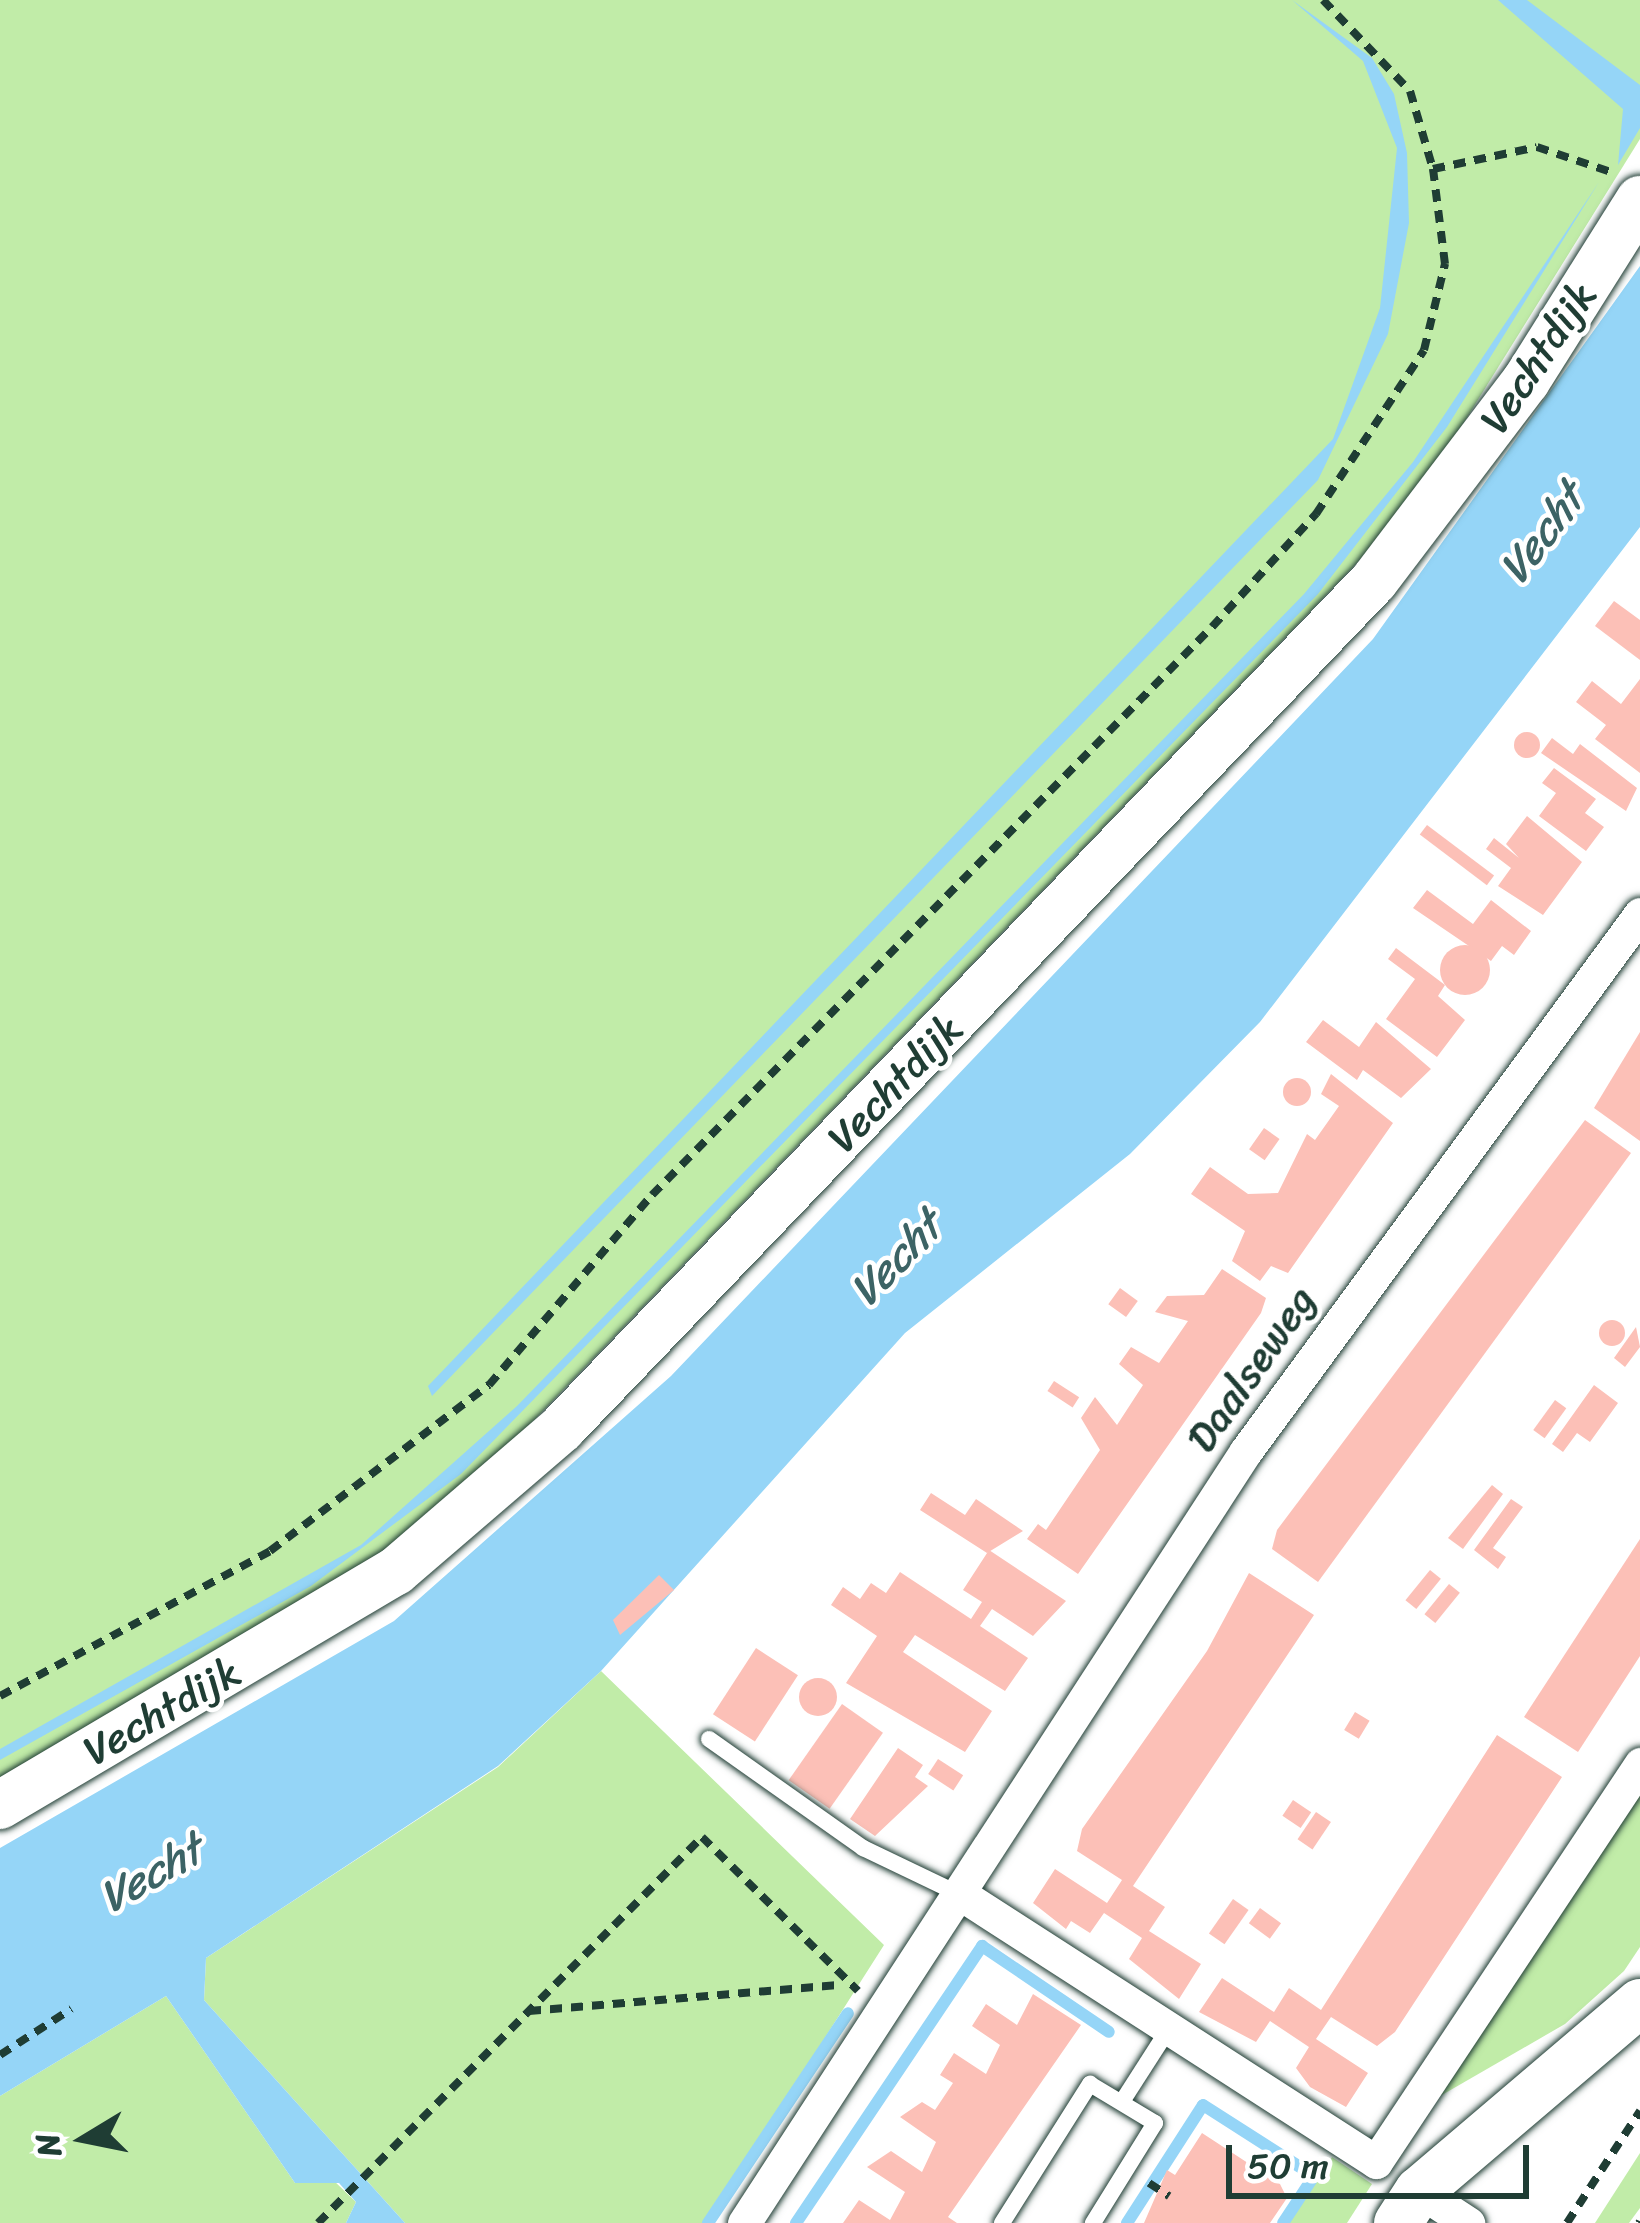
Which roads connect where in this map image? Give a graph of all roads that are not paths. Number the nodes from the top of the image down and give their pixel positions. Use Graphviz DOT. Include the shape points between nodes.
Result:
graph roads {
  1 [pos="1631,189"];
  2 [pos="1640,914"];
  3 [pos="709,1739"];
  4 [pos="1640,1764"];
  5 [pos="0,1805"];
  6 [pos="965,1897"];
  7 [pos="1640,2003"];
  8 [pos="1170,2026"];
  9 [pos="1125,2097"];
  10 [pos="1408,2207"];
  11 [pos="744,2223"];
  12 [pos="1002,2223"];
  13 [pos="1093,2223"];
  14 [pos="1468,2223"];
  1 -- 5 [label="street, Vechtdijk" via="1526,381 1374,581 562,1428 396,1571"];
  2 -- 6 [label="street, Daalseweg" via="1246,1451"];
  3 -- 6 [label="lane" via="863,1848"];
  4 -- 8 [label="street" via="1376,2162"];
  6 -- 8 [label="street"];
  6 -- 11 [label="street, Daalseweg"];
  7 -- 10 [label="street"];
  8 -- 9 [label="lane"];
  9 -- 12 [label="lane" via="1090,2084"];
  9 -- 13 [label="lane" via="1155,2123"];
  10 -- 14 [label="street"];
}
